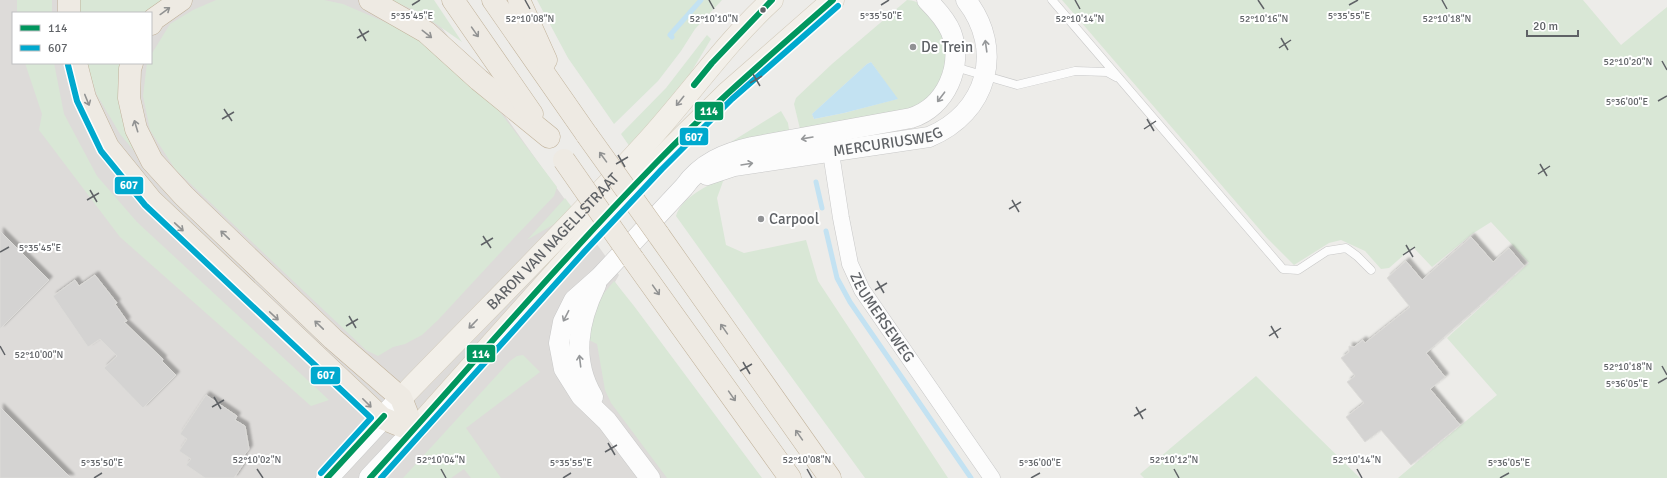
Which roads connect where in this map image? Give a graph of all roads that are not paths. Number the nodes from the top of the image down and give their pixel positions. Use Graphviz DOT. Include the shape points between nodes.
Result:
graph roads {
  1 [pos="69,0"];
  2 [pos="180,0"];
  3 [pos="370,0"];
  4 [pos="453,0"];
  5 [pos="493,0"];
  6 [pos="519,0"];
  7 [pos="772,0"];
  8 [pos="833,0"];
  9 [pos="927,0"];
  10 [pos="966,0"];
  11 [pos="1052,0"];
  12 [pos="69,12"];
  13 [pos="152,22"];
  14 [pos="76,64"];
  15 [pos="132,64"];
  16 [pos="955,67"];
  17 [pos="984,75"];
  18 [pos="1120,79"];
  19 [pos="568,108"];
  20 [pos="549,137"];
  21 [pos="829,143"];
  22 [pos="1371,270"];
  23 [pos="401,398"];
  24 [pos="382,418"];
  25 [pos="414,431"];
  26 [pos="327,478"];
  27 [pos="370,478"];
  28 [pos="650,478"];
  29 [pos="790,478"];
  30 [pos="830,478"];
  31 [pos="992,478"];
  1 -- 12 [label="highway"];
  13 -- 2 [label="highway, one-way"];
  3 -- 20 [label="highway, one-way" via="426,32 479,80"];
  4 -- 20 [label="highway, one-way"];
  5 -- 19 [label="highway"];
  6 -- 19 [label="highway"];
  7 -- 23 [label="main road, BARON VAN NAGELLSTRAAT, one-way" via="712,63 642,148"];
  8 -- 25 [label="main road, BARON VAN NAGELLSTRAAT" via="726,93 656,163"];
  9 -- 16 [label="street, MERCURIUSWEG" via="950,31 956,53"];
  17 -- 10 [label="street, MERCURIUSWEG, one-way" via="986,44 981,25"];
  11 -- 18 [label="lane"];
  14 -- 24 [label="highway, one-way" via="86,98 108,148 151,200"];
  23 -- 15 [label="highway, one-way" via="327,333 184,196 152,161 136,129 129,98"];
  16 -- 17 [label="lane"];
  16 -- 21 [label="street, MERCURIUSWEG, one-way" via="945,92 938,102 923,114"];
  17 -- 18 [label="lane" via="1017,84 1075,71 1107,72"];
  17 -- 21 [label="street, MERCURIUSWEG" via="977,97 967,112 943,131 929,137"];
  18 -- 22 [label="lane" via="1283,268 1298,270 1327,251 1346,248"];
  30 -- 19 [label="highway, one-way, bridge"];
  20 -- 29 [label="highway, one-way, bridge"];
  21 -- 28 [label="street, MERCURIUSWEG" via="734,166 704,176 684,187 600,277 586,305 580,327 580,365 589,391 607,422"];
  21 -- 31 [label="street, ZEUMERSEWEG" via="850,264 862,290"];
  23 -- 24 [label="main road, BARON VAN NAGELLSTRAAT"];
  23 -- 25 [label="highway"];
  24 -- 25 [label="highway"];
  24 -- 26 [label="main road, BARON VAN NAGELLSTRAAT"];
  25 -- 27 [label="main road, BARON VAN NAGELLSTRAAT"];
}
